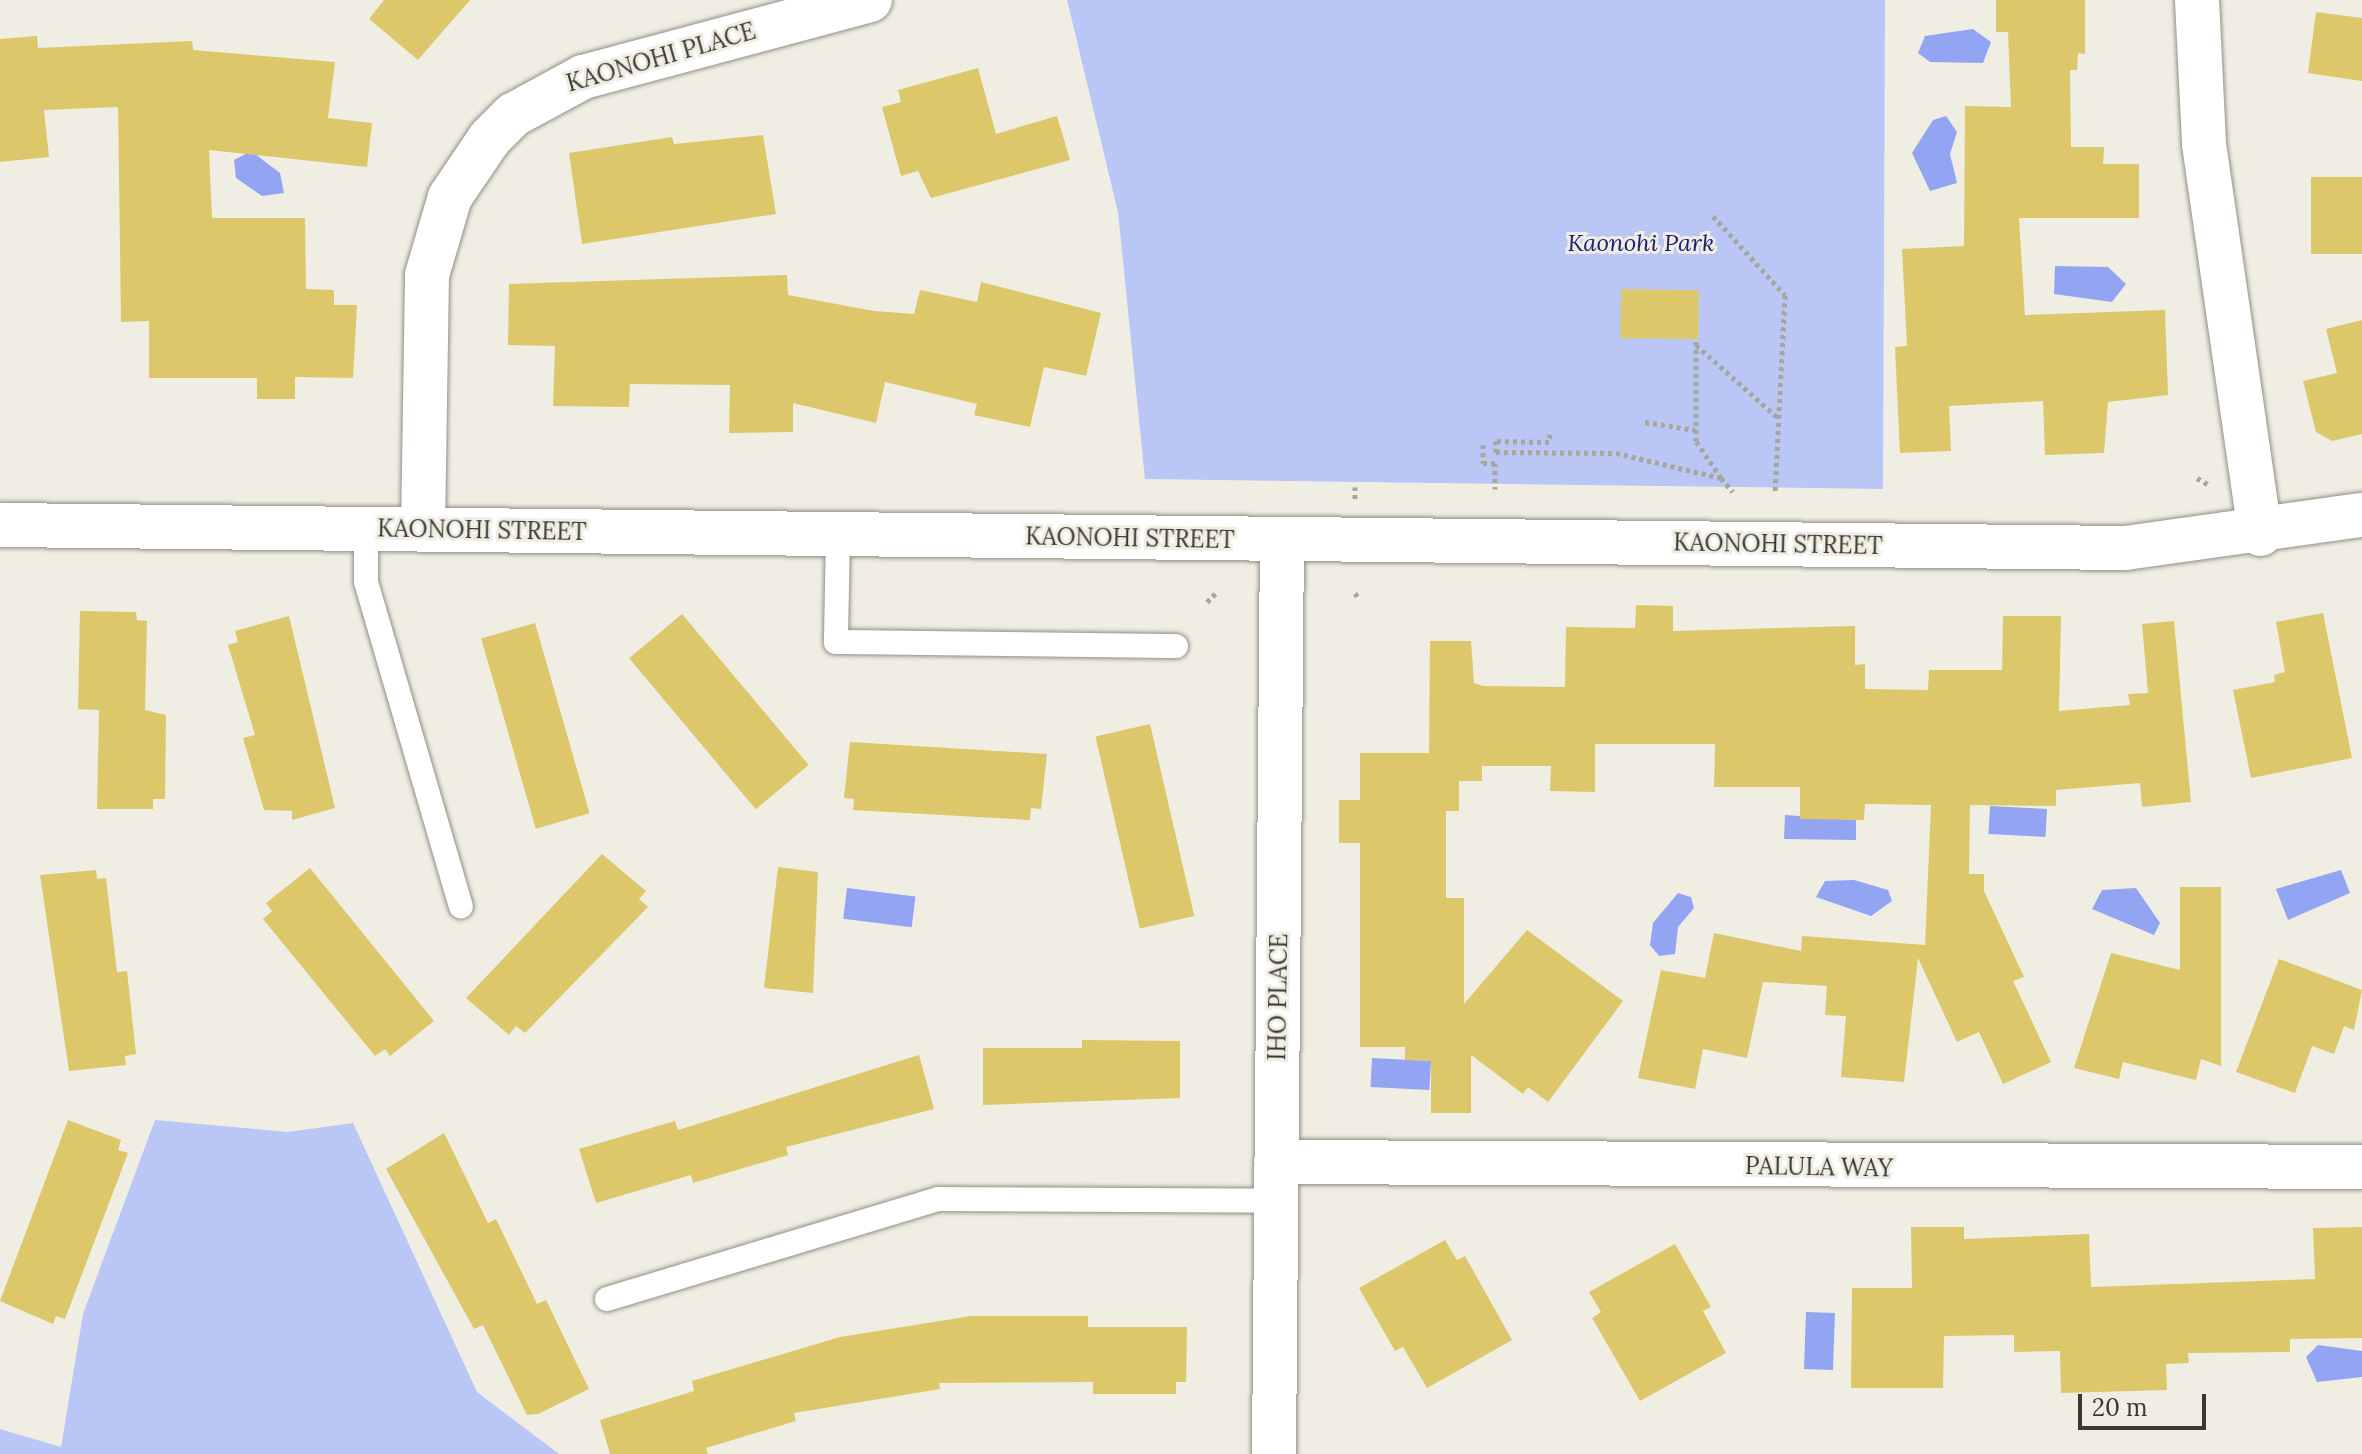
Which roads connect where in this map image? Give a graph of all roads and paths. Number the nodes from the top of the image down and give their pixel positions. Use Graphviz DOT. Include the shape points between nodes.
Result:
graph roads {
  1 [pos="870,0"];
  2 [pos="2197,0"];
  3 [pos="1713,216"];
  4 [pos="1777,417"];
  5 [pos="1645,422"];
  6 [pos="1695,430"];
  7 [pos="1550,434"];
  8 [pos="1483,445"];
  9 [pos="1721,478"];
  10 [pos="2197,478"];
  11 [pos="2209,485"];
  12 [pos="1495,489"];
  13 [pos="1733,492"];
  14 [pos="1775,492"];
  15 [pos="2362,515"];
  16 [pos="0,525"];
  17 [pos="366,529"];
  18 [pos="423,530"];
  19 [pos="838,534"];
  20 [pos="2260,534"];
  21 [pos="1282,540"];
  22 [pos="1216,593"];
  23 [pos="1355,593"];
  24 [pos="1359,599"];
  25 [pos="1207,602"];
  26 [pos="1176,646"];
  27 [pos="461,906"];
  28 [pos="2362,1167"];
  29 [pos="1276,1181"];
  30 [pos="607,1299"];
  31 [pos="1274,1454"];
  1 -- 18 [label="street, KAONOHI PLACE" via="583,77 513,115 490,138 450,197 427,275"];
  2 -- 20 [label="street" via="2204,144"];
  3 -- 4 [label="path" via="1785,295"];
  4 -- 6 [label="path" via="1696,341"];
  4 -- 14 [label="path"];
  5 -- 6 [label="path"];
  6 -- 9 [label="path"];
  7 -- 9 [label="path" via="1549,442 1496,441 1496,452 1616,453"];
  8 -- 12 [label="path" via="1483,463 1495,463"];
  9 -- 13 [label="path"];
  10 -- 11 [label="path"];
  15 -- 20 [label="street, KAONOHI STREET"];
  16 -- 17 [label="street, KAONOHI STREET"];
  17 -- 18 [label="street, KAONOHI STREET"];
  17 -- 27 [label="lane" via="366,582"];
  18 -- 19 [label="street, KAONOHI STREET"];
  19 -- 21 [label="street, KAONOHI STREET"];
  19 -- 26 [label="lane" via="836,642"];
  20 -- 21 [label="street, KAONOHI STREET" via="2126,548"];
  21 -- 29 [label="street, IHO PLACE"];
  22 -- 25 [label="path"];
  23 -- 24 [label="path"];
  28 -- 29 [label="street, PALULA WAY"];
  29 -- 30 [label="lane" via="938,1199"];
  29 -- 31 [label="street, IHO PLACE"];
}
